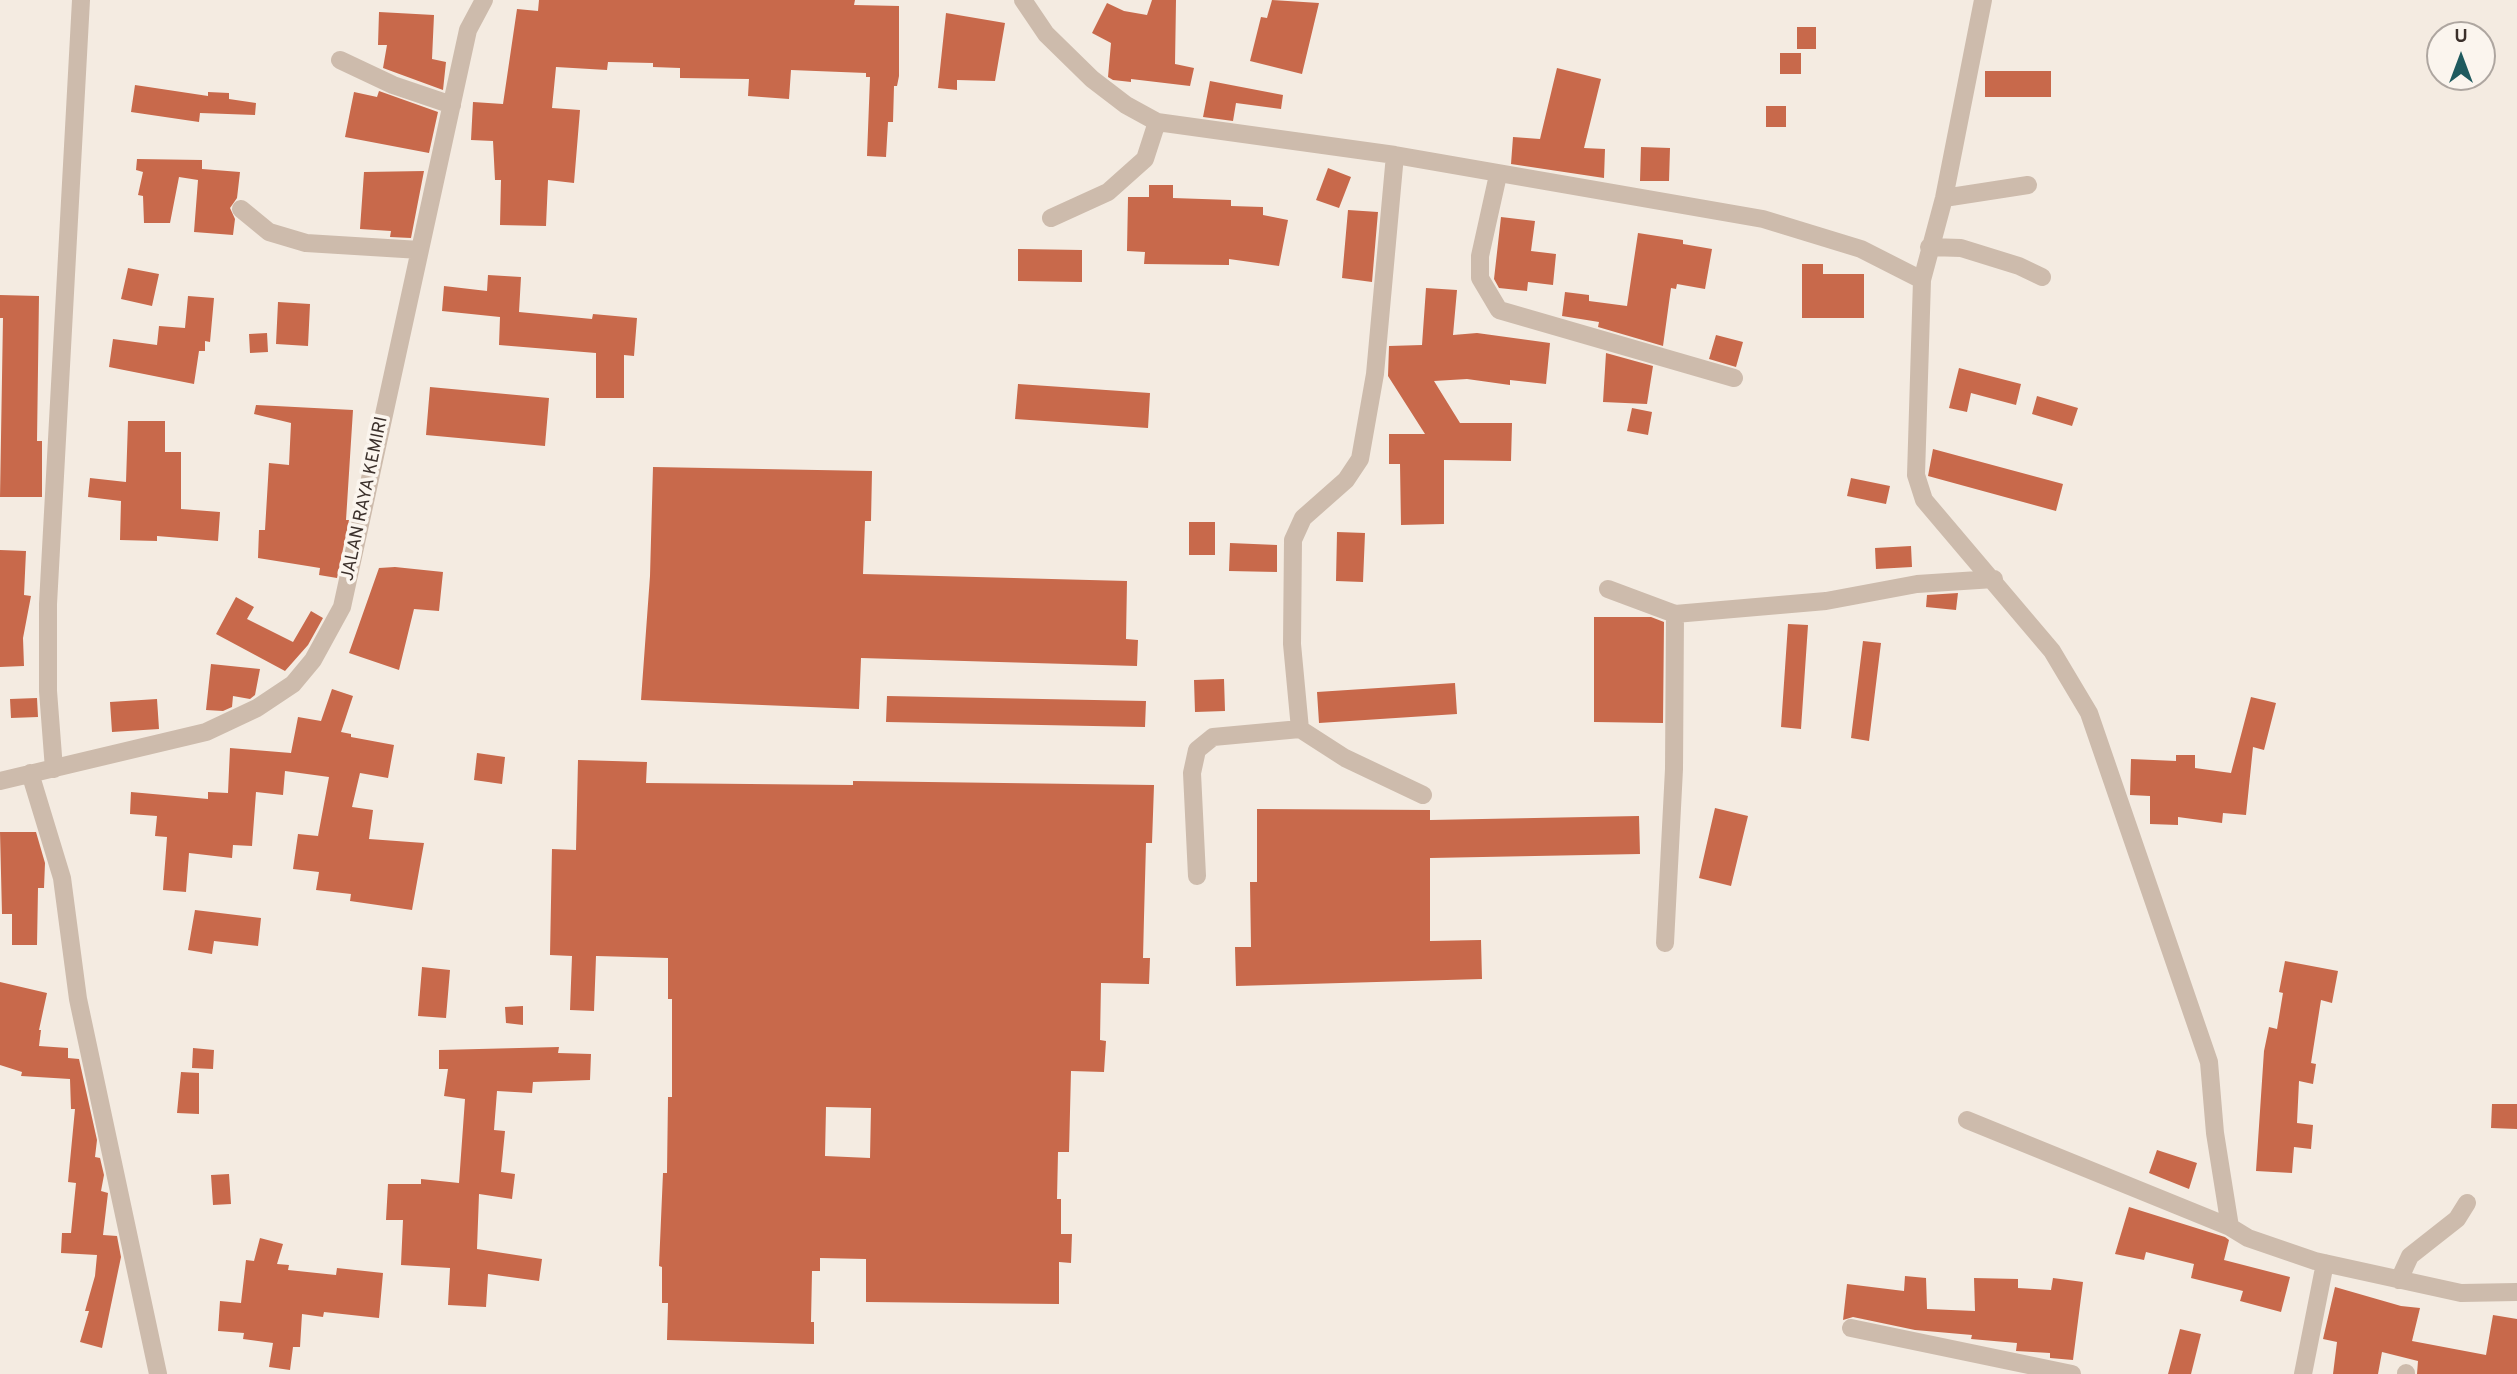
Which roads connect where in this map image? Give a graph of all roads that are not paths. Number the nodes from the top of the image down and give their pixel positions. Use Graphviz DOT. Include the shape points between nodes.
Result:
graph roads {
  1 [pos="81,0"];
  2 [pos="484,0"];
  3 [pos="1023,0"];
  4 [pos="1983,0"];
  5 [pos="340,60"];
  6 [pos="452,105"];
  7 [pos="1157,122"];
  8 [pos="1395,155"];
  9 [pos="1498,175"];
  10 [pos="2028,185"];
  11 [pos="1944,198"];
  12 [pos="241,209"];
  13 [pos="1051,218"];
  14 [pos="1929,247"];
  15 [pos="420,250"];
  16 [pos="2042,277"];
  17 [pos="1922,281"];
  18 [pos="1734,378"];
  19 [pos="1994,579"];
  20 [pos="1608,589"];
  21 [pos="1675,614"];
  22 [pos="1300,729"];
  23 [pos="54,769"];
  24 [pos="30,773"];
  25 [pos="0,781"];
  26 [pos="1423,795"];
  27 [pos="1196,876"];
  28 [pos="1665,943"];
  29 [pos="1967,1120"];
  30 [pos="2467,1203"];
  31 [pos="2230,1227"];
  32 [pos="2325,1263"];
  33 [pos="2399,1280"];
  34 [pos="2517,1292"];
  35 [pos="1851,1328"];
  36 [pos="158,1374"];
  37 [pos="2072,1374"];
  38 [pos="2303,1374"];
  1 -- 23 [label="street" via="48,604"];
  2 -- 6 [label="street, JALAN RAYA KEMIRI" via="468,30"];
  3 -- 7 [label="street" via="1046,34 1092,79"];
  4 -- 11 [label="street"];
  5 -- 6 [label="street"];
  6 -- 15 [label="street, JALAN RAYA KEMIRI"];
  7 -- 8 [label="street"];
  7 -- 13 [label="street" via="1145,159 1108,191"];
  8 -- 9 [label="street"];
  8 -- 22 [label="street" via="1375,374 1360,459 1346,480 1303,518 1293,540 1292,644"];
  9 -- 17 [label="street" via="1763,219 1861,249"];
  9 -- 18 [label="street" via="1480,256 1480,278 1499,310"];
  10 -- 11 [label="street"];
  11 -- 14 [label="street"];
  12 -- 15 [label="street" via="269,232 306,243"];
  14 -- 16 [label="street" via="1961,248"];
  14 -- 17 [label="street"];
  15 -- 23 [label="street, JALAN RAYA KEMIRI" via="342,607 313,660 293,684 257,708 206,732"];
  17 -- 19 [label="street" via="1916,475 1924,500 1942,524"];
  19 -- 21 [label="street" via="1917,584 1826,601"];
  19 -- 31 [label="street" via="2052,650 2089,713 2209,1062"];
  20 -- 21 [label="street"];
  21 -- 28 [label="street" via="1674,769"];
  22 -- 26 [label="street" via="1345,758"];
  22 -- 27 [label="street" via="1213,737 1197,750 1192,772"];
  23 -- 24 [label="street, JALAN RAYA KEMIRI"];
  24 -- 25 [label="street, JALAN RAYA KEMIRI"];
  24 -- 36 [label="street" via="62,878 78,999"];
  29 -- 31 [label="street"];
  30 -- 33 [label="street" via="2457,1219 2410,1256"];
  31 -- 32 [label="street" via="2248,1238"];
  32 -- 33 [label="street"];
  32 -- 38 [label="street"];
  33 -- 34 [label="street" via="2461,1293"];
  35 -- 37 [label="street"];
}
